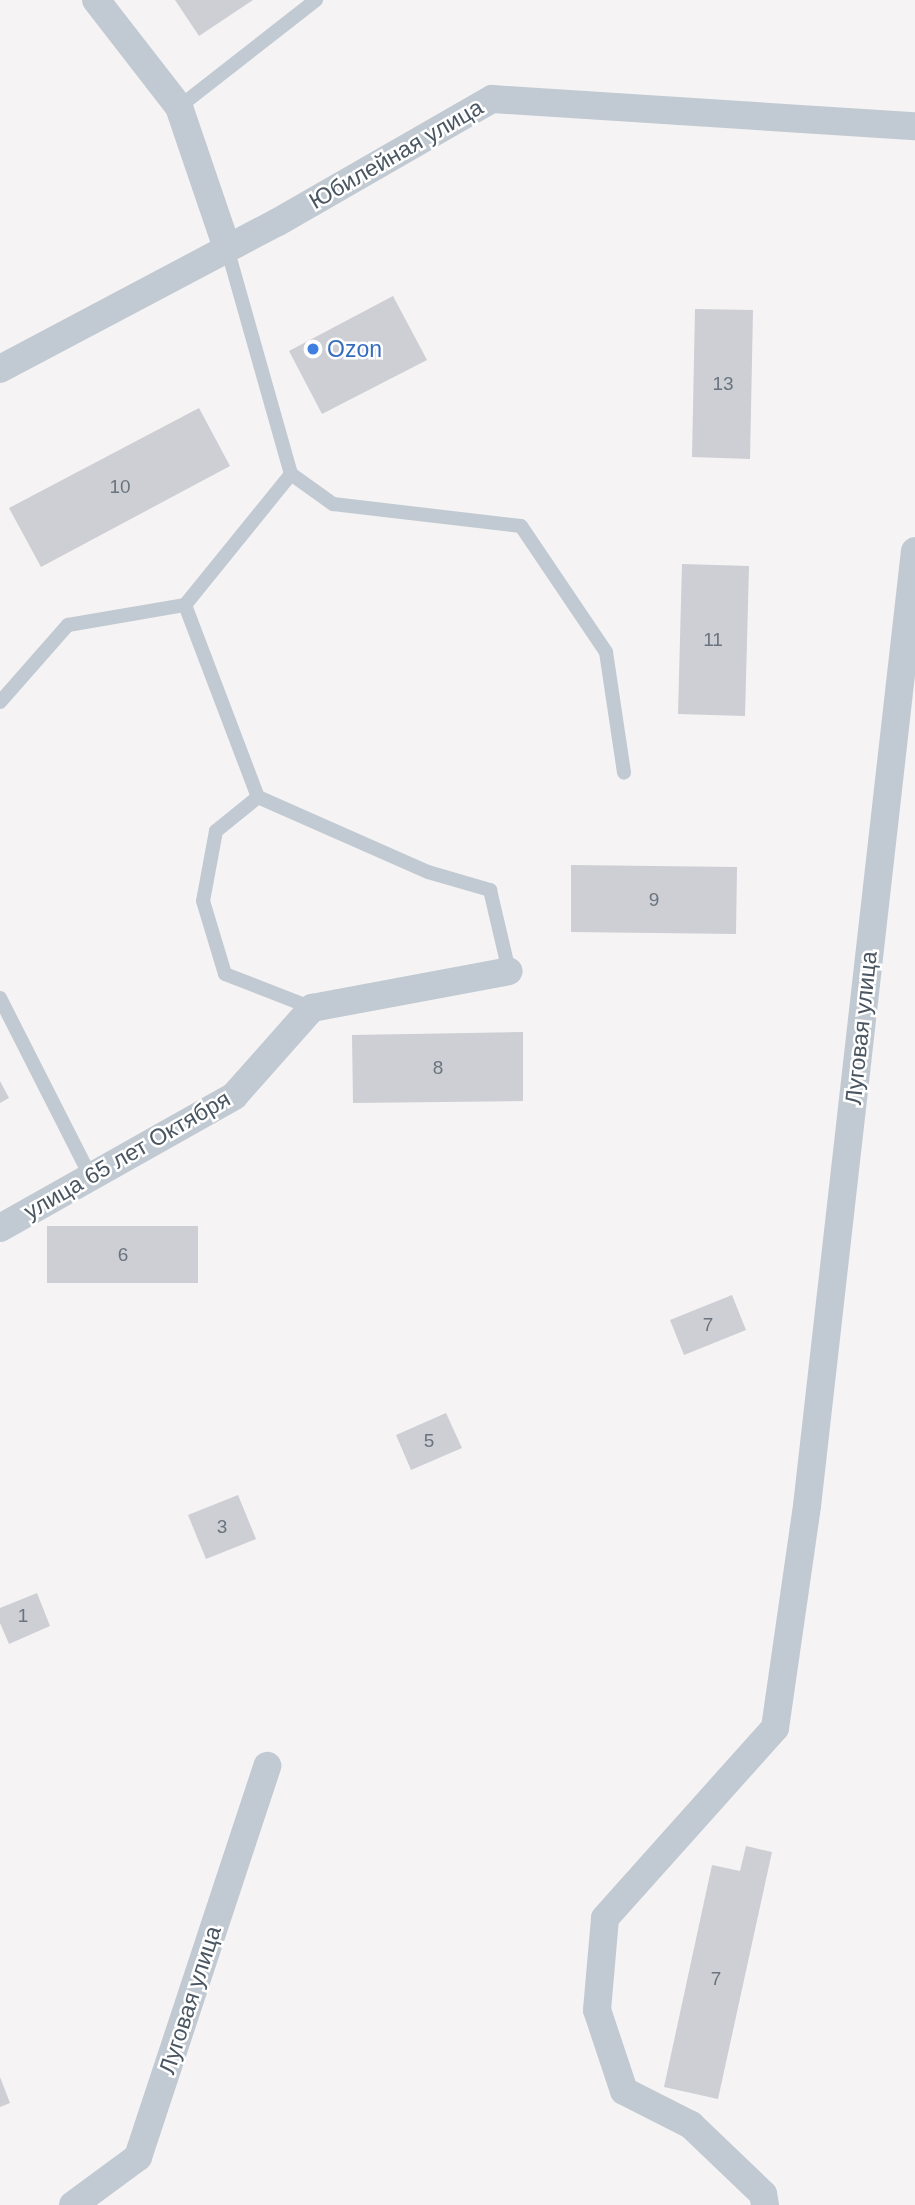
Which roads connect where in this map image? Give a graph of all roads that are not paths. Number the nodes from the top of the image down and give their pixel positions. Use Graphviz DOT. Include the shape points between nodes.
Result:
graph roads {
  1 [pos="96,0"];
  2 [pos="316,0"];
  3 [pos="179,107"];
  4 [pos="915,125"];
  5 [pos="228,248"];
  6 [pos="0,369"];
  7 [pos="291,474"];
  8 [pos="915,551"];
  9 [pos="185,605"];
  10 [pos="0,702"];
  11 [pos="624,774"];
  12 [pos="258,797"];
  13 [pos="509,971"];
  14 [pos="0,999"];
  15 [pos="312,1008"];
  16 [pos="91,1177"];
  17 [pos="0,1228"];
  18 [pos="267,1766"];
  19 [pos="73,2205"];
  20 [pos="765,2205"];
  1 -- 3 [label="street"];
  2 -- 3 [label="lane"];
  3 -- 5 [label="street"];
  4 -- 5 [label="street, Юбилейная улица" via="492,99"];
  5 -- 6 [label="street, Юбилейная улица"];
  5 -- 7 [label="lane"];
  7 -- 9 [label="lane"];
  7 -- 11 [label="lane" via="333,504 521,526 606,652"];
  8 -- 20 [label="street, Луговая улица" via="807,1506 775,1728 605,1918 597,2010 624,2091 691,2125 763,2194"];
  9 -- 10 [label="lane" via="68,625"];
  9 -- 12 [label="lane"];
  12 -- 13 [label="lane" via="428,872 490,890"];
  12 -- 15 [label="lane" via="216,831 203,901 225,974"];
  13 -- 15 [label="street"];
  14 -- 16 [label="lane"];
  15 -- 16 [label="street, улица 65 лет Октября" via="234,1096"];
  16 -- 17 [label="street, улица 65 лет Октября"];
  18 -- 19 [label="street, Луговая улица" via="138,2157"];
}
